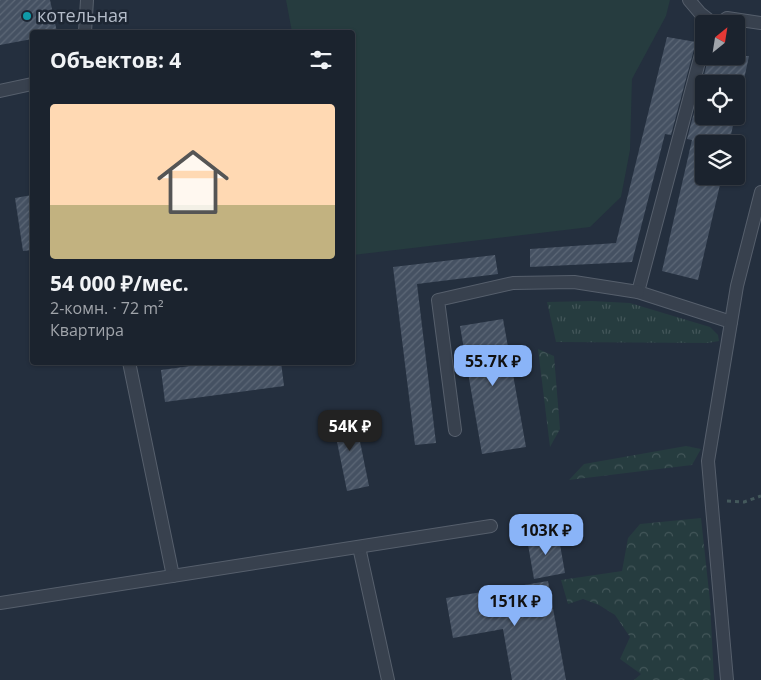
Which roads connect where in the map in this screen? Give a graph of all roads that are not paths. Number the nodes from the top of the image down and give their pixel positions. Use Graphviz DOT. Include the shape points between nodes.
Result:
graph roads {
  1 [pos="87,0"];
  2 [pos="689,0"];
  3 [pos="703,15"];
  4 [pos="745,21"];
  5 [pos="761,23"];
  6 [pos="85,30"];
  7 [pos="698,65"];
  8 [pos="30,84"];
  9 [pos="0,91"];
  10 [pos="761,192"];
  11 [pos="638,292"];
  12 [pos="731,322"];
  13 [pos="130,365"];
  14 [pos="455,430"];
  15 [pos="491,526"];
  16 [pos="359,546"];
  17 [pos="173,576"];
  18 [pos="0,604"];
  19 [pos="388,680"];
  20 [pos="727,680"];
  1 -- 6 [label="lane"];
  2 -- 3 [label="lane"];
  4 -- 5 [label="lane"];
  7 -- 11 [label="lane"];
  8 -- 9 [label="lane"];
  10 -- 12 [label="lane"];
  11 -- 12 [label="lane"];
  11 -- 14 [label="lane" via="574,282 513,284 438,300"];
  12 -- 20 [label="lane" via="708,461"];
  13 -- 17 [label="lane"];
  15 -- 16 [label="lane"];
  16 -- 17 [label="lane"];
  16 -- 19 [label="lane"];
  17 -- 18 [label="lane"];
}
